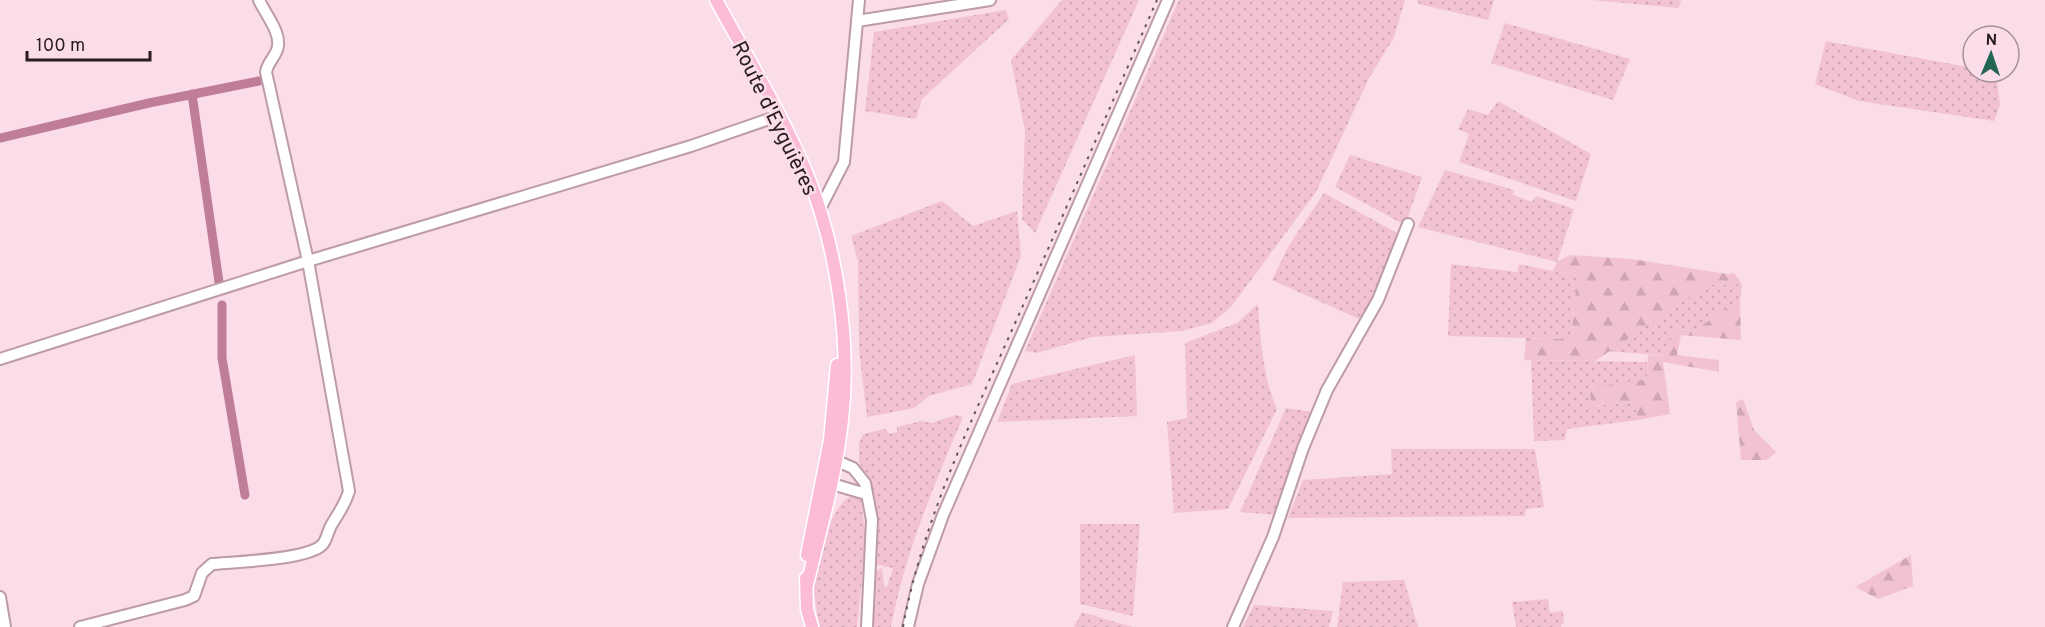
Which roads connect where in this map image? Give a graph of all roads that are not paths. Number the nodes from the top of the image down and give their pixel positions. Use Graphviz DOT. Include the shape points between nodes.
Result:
graph roads {
  1 [pos="259,0"];
  2 [pos="716,0"];
  3 [pos="859,0"];
  4 [pos="990,0"];
  5 [pos="1168,0"];
  6 [pos="857,21"];
  7 [pos="778,116"];
  8 [pos="820,209"];
  9 [pos="1408,224"];
  10 [pos="308,261"];
  11 [pos="840,309"];
  12 [pos="0,359"];
  13 [pos="837,461"];
  14 [pos="858,473"];
  15 [pos="829,479"];
  16 [pos="866,495"];
  17 [pos="0,597"];
  18 [pos="4,627"];
  19 [pos="80,627"];
  20 [pos="813,627"];
  21 [pos="867,627"];
  22 [pos="908,627"];
  23 [pos="1233,627"];
  1 -- 10 [label="street" via="277,35 277,50 267,63 267,72"];
  2 -- 7 [label="main road, Route d'Eyguières"];
  3 -- 6 [label="street"];
  4 -- 6 [label="street"];
  5 -- 22 [label="street" via="943,515 918,584"];
  6 -- 8 [label="street" via="844,162"];
  7 -- 8 [label="main road, Route d'Eyguières"];
  7 -- 10 [label="street" via="691,146"];
  8 -- 11 [label="main road, Route d'Eyguières"];
  9 -- 23 [label="street" via="1378,300 1327,390 1273,537"];
  10 -- 12 [label="street"];
  10 -- 19 [label="street" via="349,491 322,545 310,552 244,564 212,564 202,573 194,596"];
  11 -- 13 [label="main road, Route d'Eyguières" via="845,381"];
  11 -- 15 [label="main road, Route d'Eyguières"];
  13 -- 14 [label="street"];
  13 -- 15 [label="main road, Route d'Eyguières"];
  14 -- 15 [label="street"];
  14 -- 16 [label="street" via="865,483"];
  15 -- 16 [label="street"];
  15 -- 20 [label="main road, Route d'Eyguières" via="806,560 807,609"];
  16 -- 21 [label="street" via="872,520"];
  17 -- 18 [label="street"];
}
